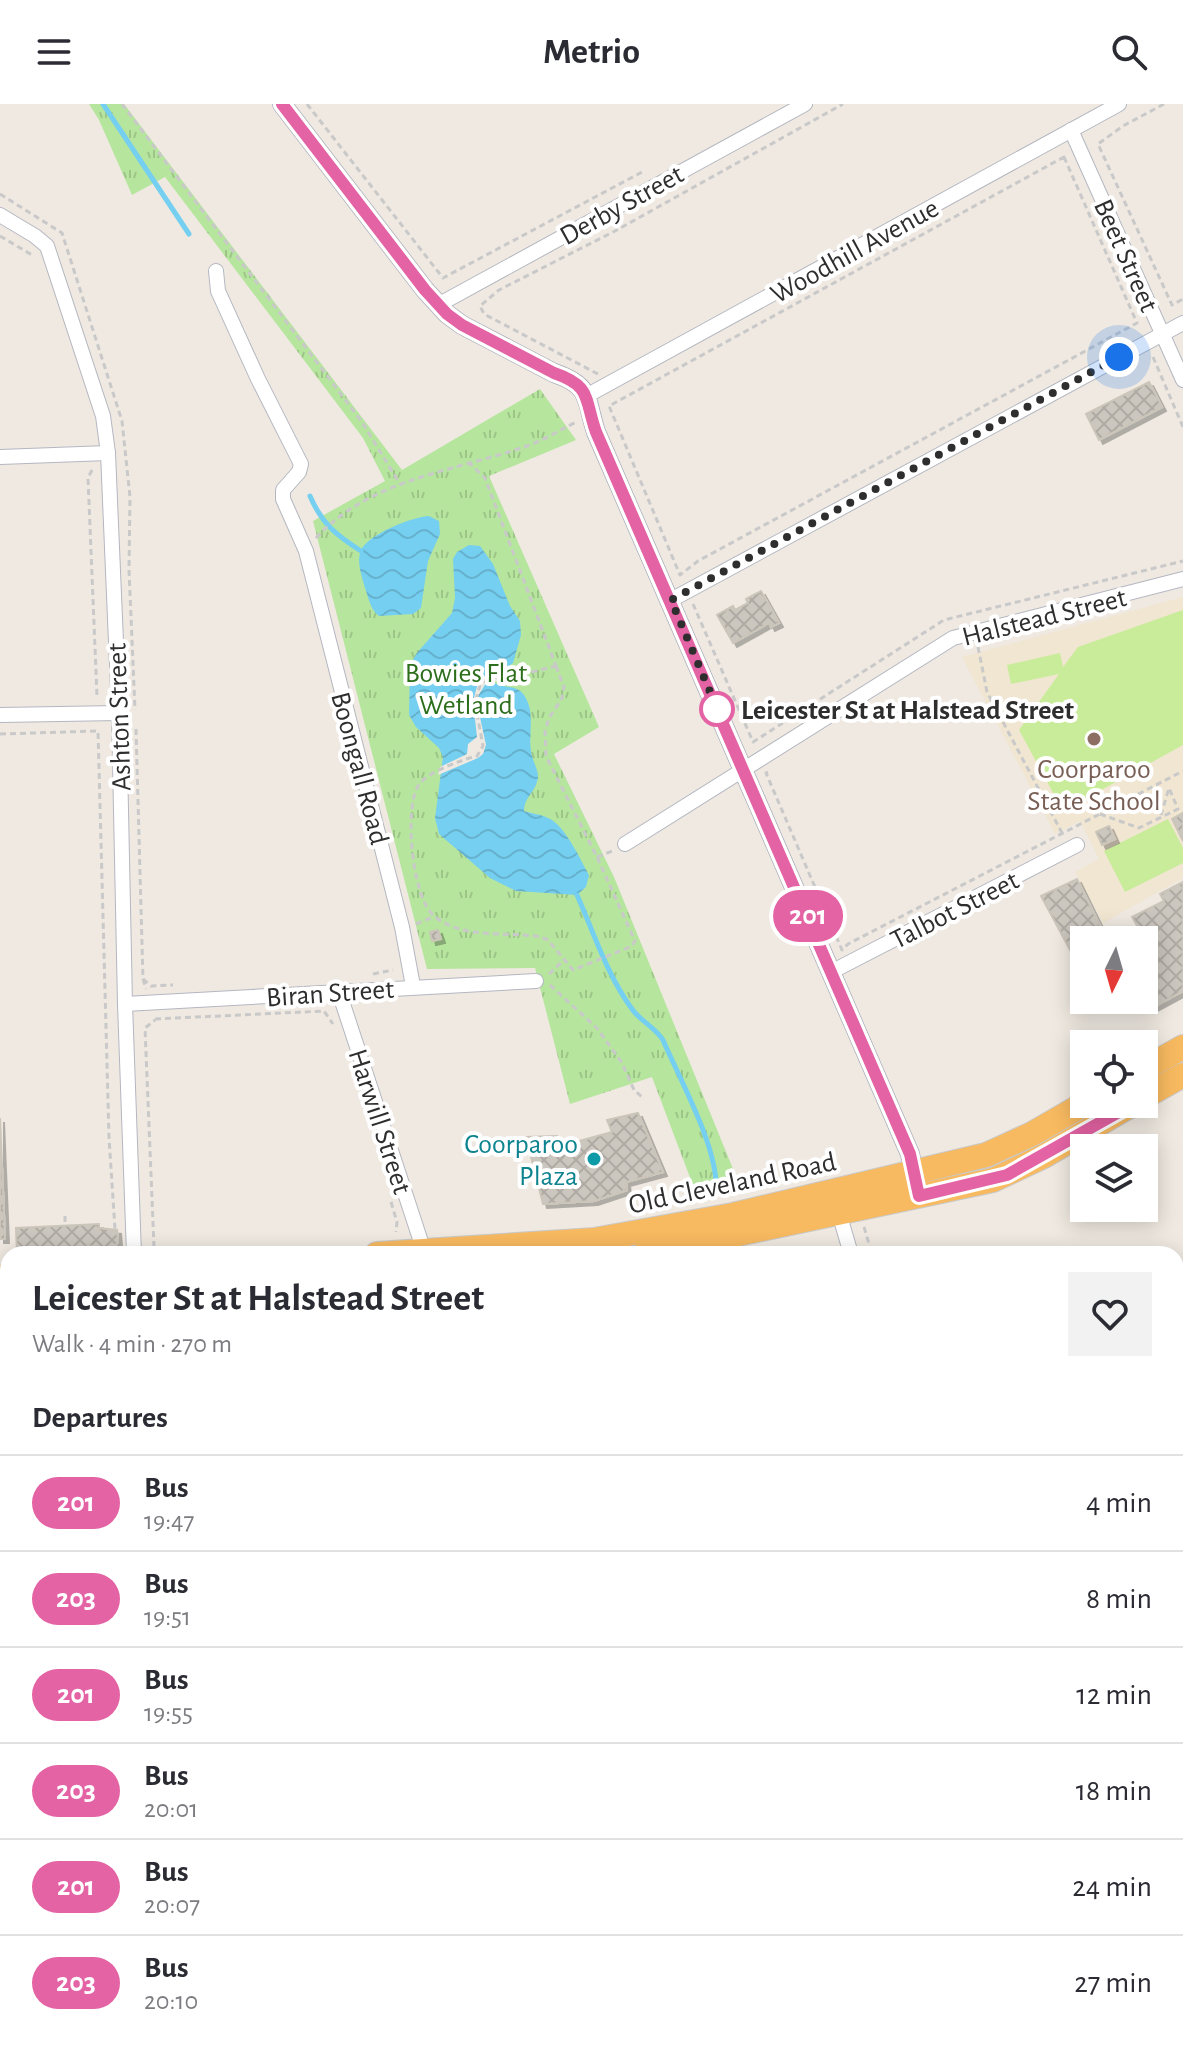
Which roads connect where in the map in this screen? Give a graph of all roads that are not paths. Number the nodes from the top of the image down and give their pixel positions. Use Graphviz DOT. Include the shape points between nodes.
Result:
graph roads {
  1 [pos="282,104"];
  2 [pos="805,104"];
  3 [pos="1119,104"];
  4 [pos="1071,130"];
  5 [pos="0,215"];
  6 [pos="216,271"];
  7 [pos="438,305"];
  8 [pos="1183,323"];
  9 [pos="1163,333"];
  10 [pos="1183,380"];
  11 [pos="588,395"];
  12 [pos="108,453"];
  13 [pos="0,457"];
  14 [pos="1183,579"];
  15 [pos="671,600"];
  16 [pos="119,713"];
  17 [pos="0,715"];
  18 [pos="744,770"];
  19 [pos="625,844"];
  20 [pos="1077,845"];
  21 [pos="831,972"];
  22 [pos="536,981"];
  23 [pos="413,986"];
  24 [pos="339,992"];
  25 [pos="125,1004"];
  26 [pos="1183,1047"];
  27 [pos="1158,1061"];
  28 [pos="1183,1075"];
  29 [pos="1158,1089"];
  30 [pos="1070,1111"];
  31 [pos="1108,1118"];
  32 [pos="917,1184"];
  33 [pos="839,1213"];
  34 [pos="134,1246"];
  35 [pos="422,1246"];
  36 [pos="597,1246"];
  37 [pos="684,1246"];
  38 [pos="849,1246"];
  1 -- 7 [label="street"];
  2 -- 7 [label="street, Derby Street"];
  3 -- 4 [label="street, Woodhill Avenue"];
  4 -- 9 [label="street, Beet Street"];
  4 -- 11 [label="street, Woodhill Avenue"];
  5 -- 12 [label="street, Ashton Street" via="47,246 103,416"];
  6 -- 23 [label="street, Boongall Road" via="218,291 301,464 283,490 283,499 306,551"];
  7 -- 11 [label="street" via="462,325 580,385"];
  8 -- 9 [label="street"];
  9 -- 10 [label="street, Beet Street"];
  9 -- 15 [label="street"];
  11 -- 15 [label="street" via="590,415"];
  12 -- 13 [label="street"];
  12 -- 16 [label="street, Ashton Street"];
  14 -- 18 [label="street, Halstead Street" via="953,638"];
  15 -- 18 [label="street"];
  16 -- 17 [label="street"];
  16 -- 25 [label="street, Ashton Street"];
  18 -- 19 [label="street, Halstead Street"];
  18 -- 21 [label="street"];
  20 -- 21 [label="street, Talbot Street"];
  21 -- 32 [label="street" via="910,1154"];
  22 -- 23 [label="street, Biran Street"];
  23 -- 24 [label="street, Biran Street"];
  24 -- 25 [label="street, Biran Street"];
  24 -- 35 [label="street, Harwill Street"];
  25 -- 34 [label="street, Ashton Street"];
  26 -- 27 [label="highway"];
  28 -- 29 [label="highway"];
  30 -- 32 [label="highway, Old Cleveland Road" via="996,1151"];
  31 -- 32 [label="highway, Old Cleveland Road" via="1007,1175"];
  32 -- 33 [label="highway, Old Cleveland Road"];
  32 -- 36 [label="highway, Old Cleveland Road" via="733,1215"];
  33 -- 37 [label="highway, Old Cleveland Road"];
  33 -- 38 [label="street"];
}
